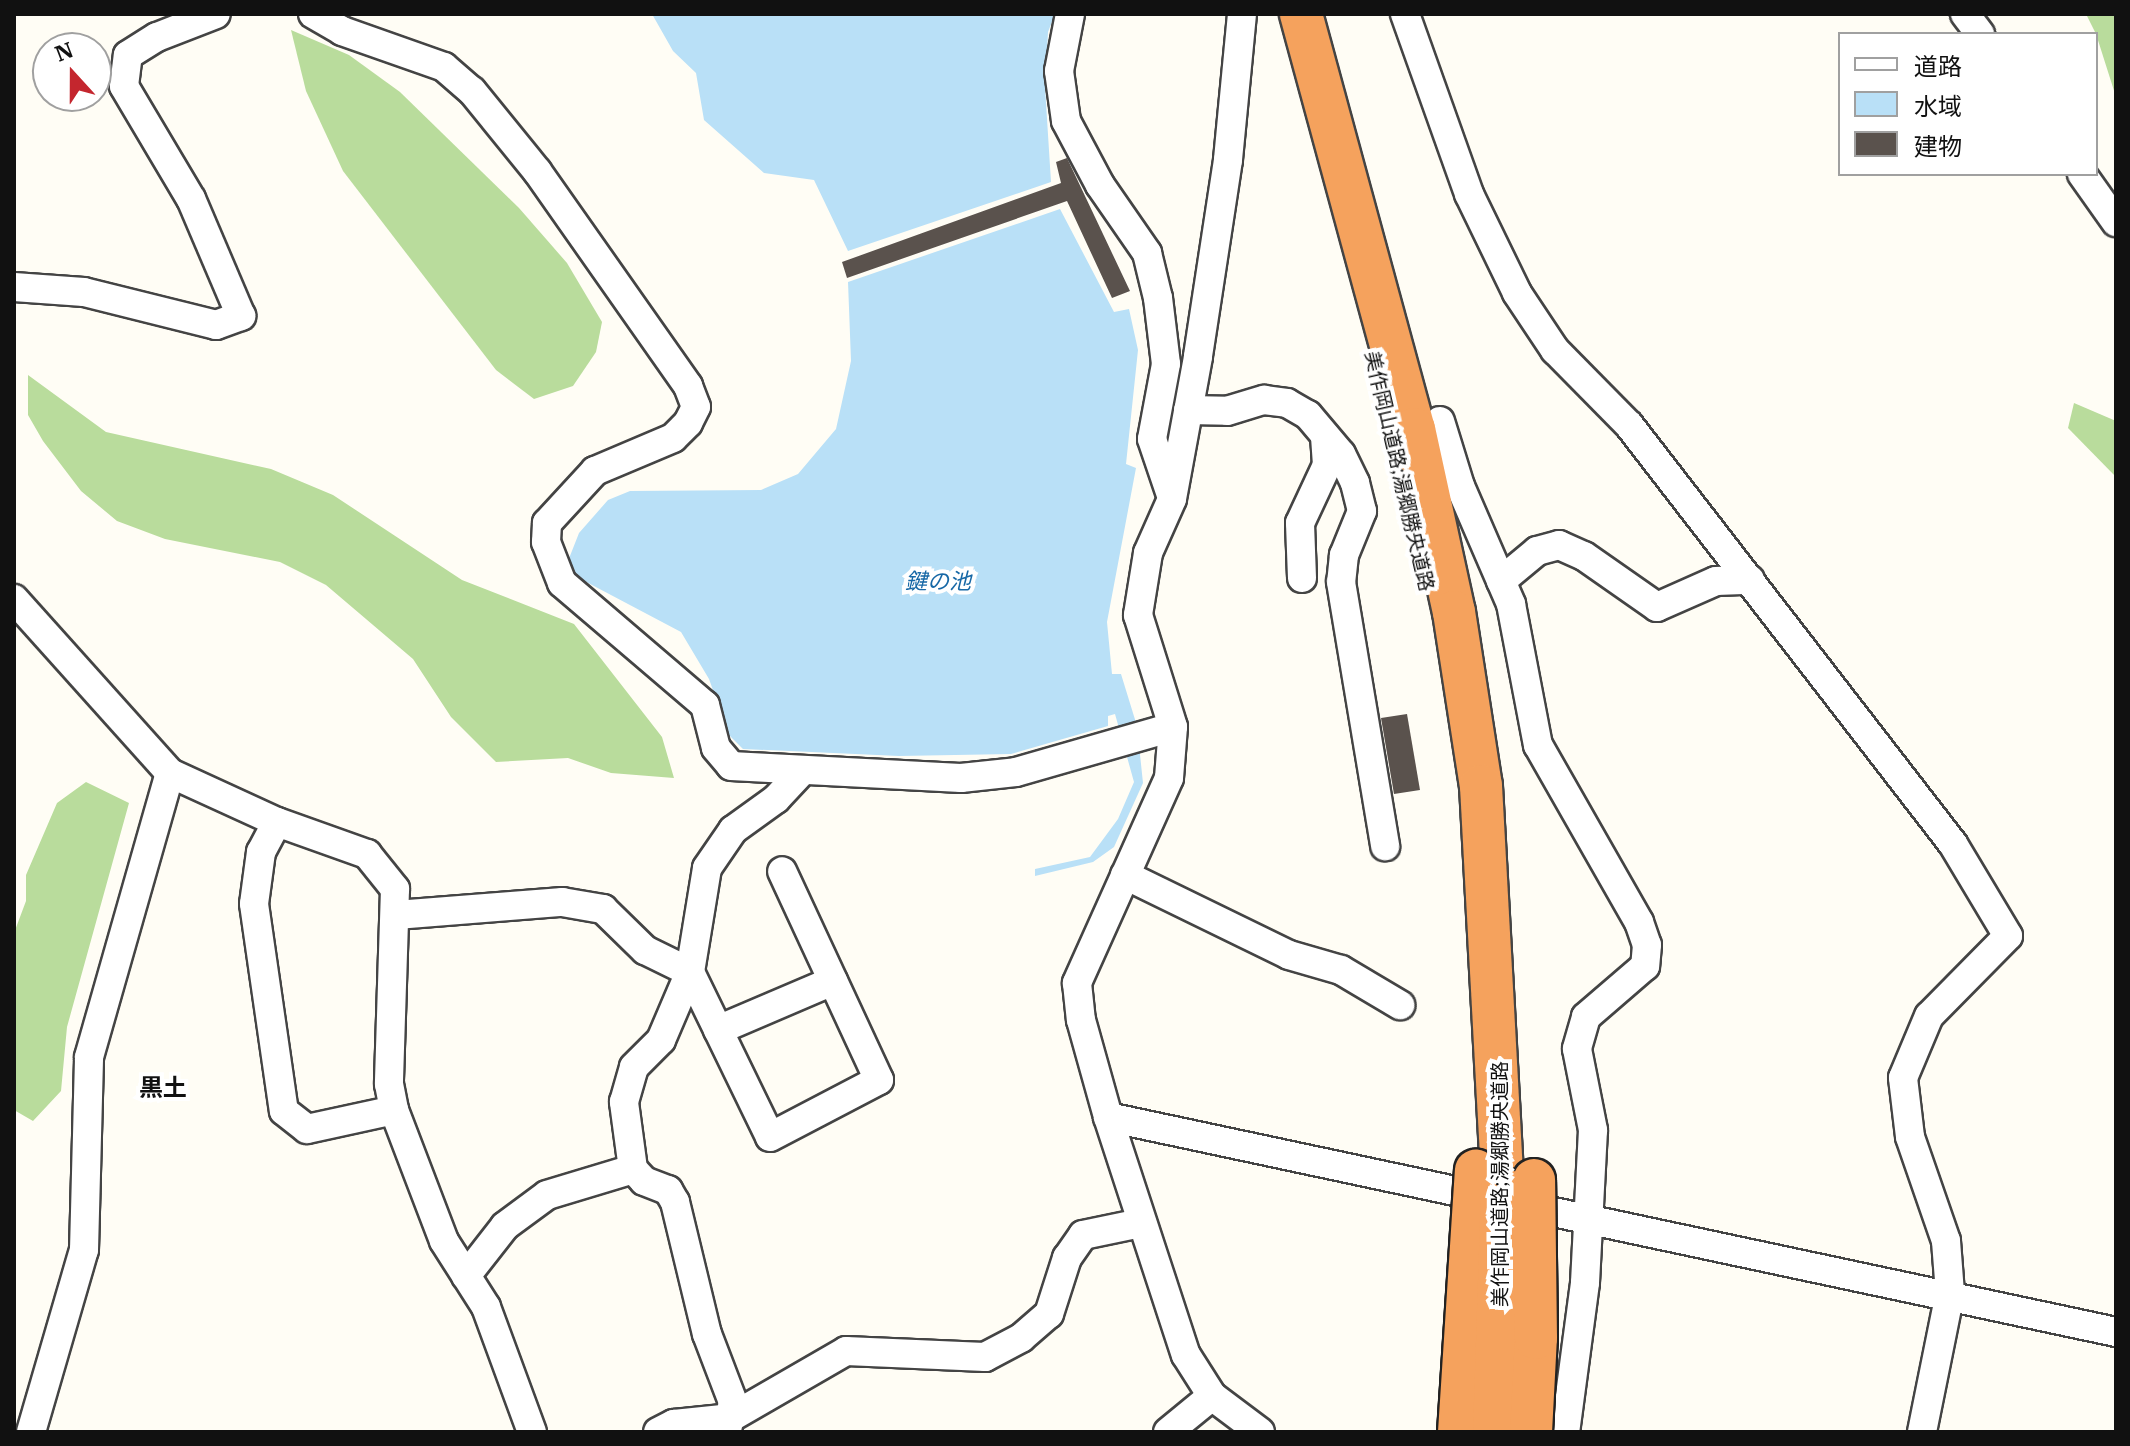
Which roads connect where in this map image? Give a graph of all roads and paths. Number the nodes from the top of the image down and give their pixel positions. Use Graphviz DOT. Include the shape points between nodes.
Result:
graph roads {
  1 [pos="216,14"];
  2 [pos="313,14"];
  3 [pos="1070,14"];
  4 [pos="1242,14"];
  5 [pos="1280,14"];
  6 [pos="1301,14"];
  7 [pos="1405,14"];
  8 [pos="1965,14"];
  9 [pos="1978,32"];
  10 [pos="2083,176"];
  11 [pos="2116,222"];
  12 [pos="14,287"];
  13 [pos="1188,410"];
  14 [pos="1440,421"];
  15 [pos="1325,436"];
  16 [pos="1172,499"];
  17 [pos="1302,578"];
  18 [pos="1750,580"];
  19 [pos="1501,581"];
  20 [pos="14,599"];
  21 [pos="1173,727"];
  22 [pos="802,771"];
  23 [pos="170,773"];
  24 [pos="277,822"];
  25 [pos="1385,846"];
  26 [pos="782,871"];
  27 [pos="1125,875"];
  28 [pos="396,915"];
  29 [pos="1490,947"];
  30 [pos="690,972"];
  31 [pos="833,981"];
  32 [pos="1400,1005"];
  33 [pos="718,1030"];
  34 [pos="394,1110"];
  35 [pos="1108,1117"];
  36 [pos="633,1169"];
  37 [pos="1492,1178"];
  38 [pos="1590,1218"];
  39 [pos="1141,1223"];
  40 [pos="466,1276"];
  41 [pos="1950,1293"];
  42 [pos="2116,1332"];
  43 [pos="1212,1396"];
  44 [pos="728,1425"];
  45 [pos="31,1432"];
  46 [pos="532,1432"];
  47 [pos="658,1432"];
  48 [pos="1168,1432"];
  49 [pos="1260,1432"];
  50 [pos="1443,1432"];
  51 [pos="1459,1432"];
  52 [pos="1494,1432"];
  53 [pos="1531,1432"];
  54 [pos="1565,1432"];
  55 [pos="1922,1432"];
  1 -- 12 [label="street" via="167,32 128,55 124,86 191,199 241,316 216,325 84,292"];
  2 -- 22 [label="street" via="342,31 444,67 472,91 537,171 688,386 696,407 688,423 673,438 595,471 547,523 546,542 562,583 705,705 716,748 731,766"];
  3 -- 16 [label="street" via="1059,71 1066,121 1100,185 1147,253 1158,298 1166,364 1152,439"];
  4 -- 13 [label="street" via="1228,160"];
  5 -- 29 [label="highway, 美作岡山道路;湯郷勝央道路" via="1400,457"];
  6 -- 29 [label="highway, 美作岡山道路;湯郷勝央道路" via="1414,429 1454,612 1481,786"];
  7 -- 18 [label="street" via="1469,194 1517,293 1555,350 1629,425"];
  8 -- 9 [label="street"];
  10 -- 11 [label="street"];
  13 -- 15 [label="street" via="1227,411 1264,400 1287,403 1308,415"];
  13 -- 16 [label="street"];
  14 -- 19 [label="street" via="1460,486"];
  15 -- 17 [label="street" via="1327,465 1300,523"];
  15 -- 25 [label="street" via="1341,454 1362,511 1344,555 1341,582"];
  16 -- 21 [label="street" via="1148,553 1138,615"];
  18 -- 19 [label="street" via="1716,581 1657,607 1559,545 1537,551"];
  18 -- 41 [label="street" via="1953,844 2008,936 1929,1016 1903,1078 1910,1137 1946,1241"];
  19 -- 38 [label="street" via="1511,604 1538,745 1647,945 1645,966 1586,1017 1577,1049 1593,1130"];
  20 -- 23 [label="street"];
  21 -- 22 [label="street" via="1016,772 961,778"];
  21 -- 27 [label="street" via="1169,778"];
  22 -- 30 [label="street" via="776,799 733,830 707,868"];
  23 -- 24 [label="street"];
  23 -- 45 [label="street" via="89,1057 84,1250"];
  24 -- 28 [label="street" via="367,854 395,889"];
  24 -- 34 [label="street" via="261,852 254,904 284,1111 307,1129"];
  26 -- 31 [label="street"];
  27 -- 32 [label="street" via="1289,955 1341,970"];
  27 -- 35 [label="street" via="1077,983 1081,1020"];
  28 -- 30 [label="street" via="562,902 603,909 645,950"];
  28 -- 34 [label="street" via="389,1084"];
  29 -- 37 [label="highway, 美作岡山道路;湯郷勝央道路"];
  30 -- 33 [label="street"];
  30 -- 36 [label="street" via="661,1040 634,1067 624,1102"];
  31 -- 33 [label="street"];
  31 -- 33 [label="street" via="879,1080 770,1137"];
  34 -- 40 [label="street" via="444,1241"];
  35 -- 37 [label="street"];
  35 -- 39 [label="street"];
  36 -- 40 [label="street" via="547,1195 505,1226"];
  36 -- 44 [label="street" via="644,1181 668,1190 675,1202 707,1334 733,1402"];
  37 -- 38 [label="street"];
  37 -- 50 [label="street"];
  37 -- 51 [label="highway, bridge"];
  37 -- 52 [label="highway, 美作岡山道路;湯郷勝央道路, bridge"];
  37 -- 53 [label="highway, bridge" via="1536,1338"];
  38 -- 41 [label="street"];
  38 -- 54 [label="street"];
  39 -- 43 [label="street" via="1186,1355"];
  39 -- 44 [label="street" via="1083,1235 1067,1258 1049,1314 1021,1338 985,1357 846,1351"];
  40 -- 46 [label="street" via="486,1307"];
  41 -- 42 [label="street"];
  41 -- 55 [label="street"];
  43 -- 48 [label="street"];
  43 -- 49 [label="street"];
  44 -- 47 [label="street" via="674,1424"];
}
